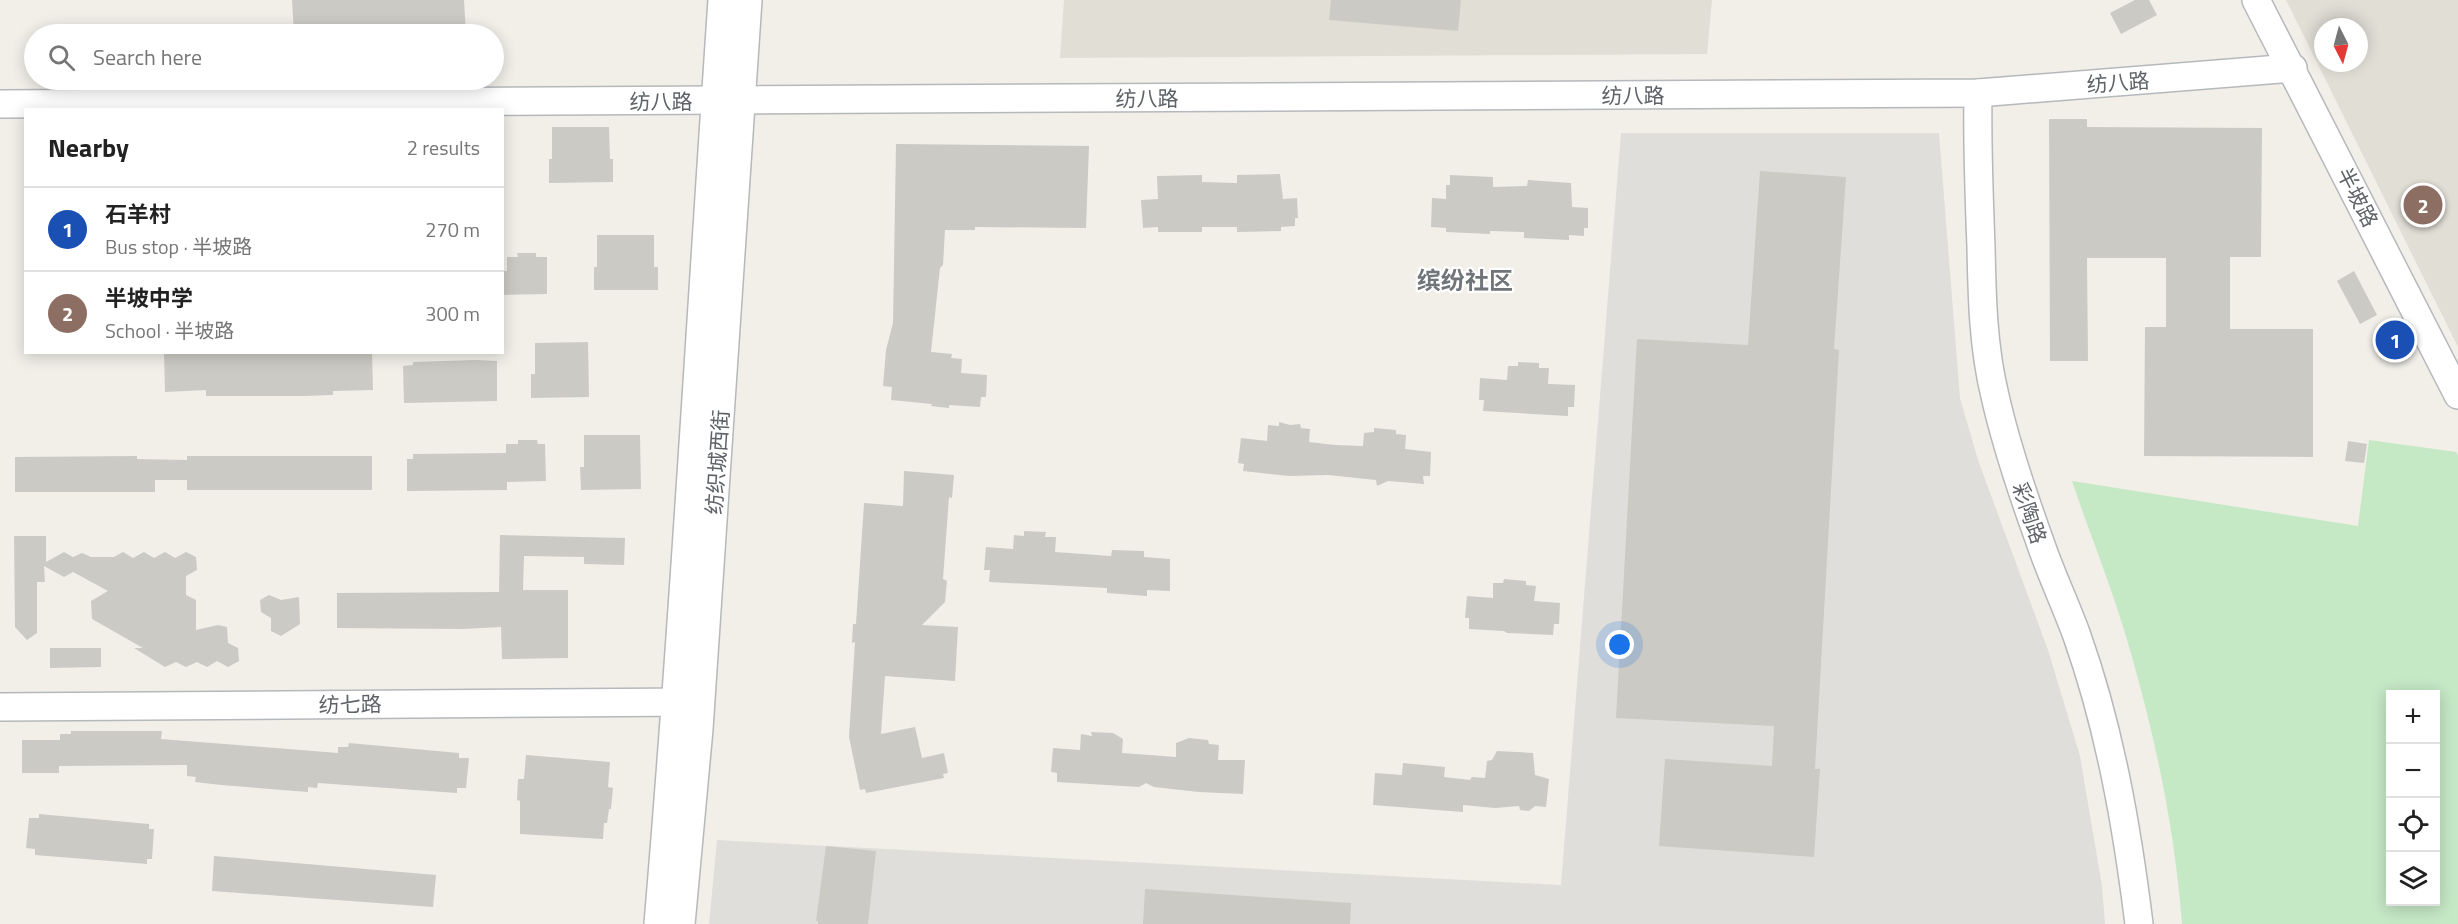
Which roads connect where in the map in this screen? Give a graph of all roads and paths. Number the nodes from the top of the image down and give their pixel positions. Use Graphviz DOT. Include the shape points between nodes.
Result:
graph roads {
  1 [pos="722,0"];
  2 [pos="748,0"];
  3 [pos="2256,0"];
  4 [pos="2293,68"];
  5 [pos="1978,93"];
  6 [pos="728,100"];
  7 [pos="0,104"];
  8 [pos="2458,395"];
  9 [pos="689,702"];
  10 [pos="0,707"];
  11 [pos="658,924"];
  12 [pos="681,924"];
  13 [pos="2139,924"];
  1 -- 6 [label="street, 纺织城西街"];
  2 -- 6 [label="street, 纺织城西街"];
  3 -- 4 [label="street, 半坡路"];
  4 -- 5 [label="street, 纺八路"];
  4 -- 8 [label="street, 半坡路"];
  5 -- 6 [label="street, 纺八路"];
  5 -- 13 [label="street, 彩陶路" via="1983,327 1994,394 2013,464 2077,637 2100,714 2119,791"];
  6 -- 7 [label="street, 纺八路"];
  6 -- 9 [label="street, 纺织城西街" via="693,419"];
  9 -- 10 [label="street, 纺七路"];
  9 -- 11 [label="street, 纺织城西街"];
  9 -- 12 [label="street, 纺织城西街"];
}
